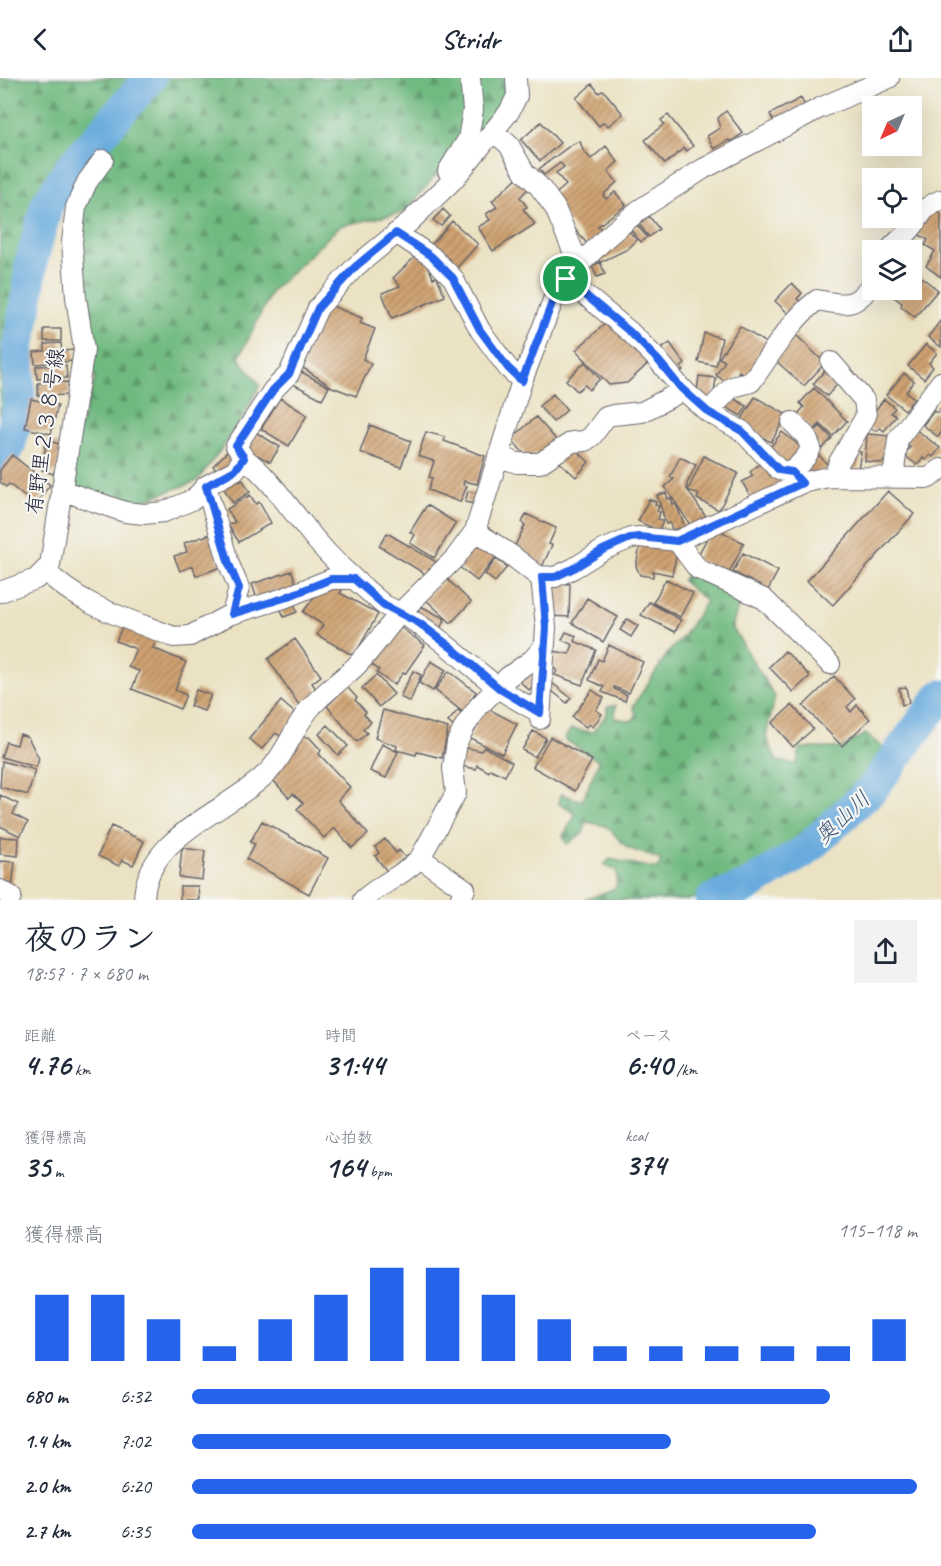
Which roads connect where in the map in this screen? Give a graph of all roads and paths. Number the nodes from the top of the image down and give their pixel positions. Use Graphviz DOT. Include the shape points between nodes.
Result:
graph roads {
  1 [pos="470,78"];
  2 [pos="516,78"];
  3 [pos="889,78"];
  4 [pos="494,132"];
  5 [pos="103,160"];
  6 [pos="449,184"];
  7 [pos="941,200"];
  8 [pos="396,233"];
  9 [pos="897,240"];
  10 [pos="572,272"];
  11 [pos="862,295"];
  12 [pos="831,362"];
  13 [pos="522,381"];
  14 [pos="941,382"];
  15 [pos="684,390"];
  16 [pos="708,412"];
  17 [pos="792,422"];
  18 [pos="498,456"];
  19 [pos="244,458"];
  20 [pos="941,469"];
  21 [pos="834,477"];
  22 [pos="797,478"];
  23 [pos="893,478"];
  24 [pos="206,486"];
  25 [pos="61,490"];
  26 [pos="475,531"];
  27 [pos="677,541"];
  28 [pos="45,570"];
  29 [pos="542,577"];
  30 [pos="354,579"];
  31 [pos="0,592"];
  32 [pos="400,613"];
  33 [pos="232,614"];
  34 [pos="544,646"];
  35 [pos="830,664"];
  36 [pos="499,687"];
  37 [pos="420,858"];
  38 [pos="0,890"];
  39 [pos="10,900"];
  40 [pos="144,900"];
  41 [pos="363,900"];
  42 [pos="460,900"];
  1 -- 6 [label="street" via="473,110 468,139 445,177"];
  2 -- 4 [label="street" via="517,96"];
  3 -- 10 [label="street" via="820,108 703,169 639,210"];
  4 -- 6 [label="street"];
  4 -- 10 [label="street" via="509,145 555,208"];
  5 -- 25 [label="street, 有野里２３８号線" via="76,207 72,242 75,297 84,350"];
  6 -- 8 [label="street"];
  7 -- 9 [label="street" via="928,206 912,229"];
  8 -- 13 [label="street" via="431,256 453,278 480,330"];
  8 -- 19 [label="street" via="355,267 318,308 289,374 273,390 236,446"];
  10 -- 13 [label="street" via="557,290"];
  10 -- 15 [label="street"];
  11 -- 16 [label="street" via="851,303 817,300 777,344 751,382 732,387"];
  12 -- 21 [label="street" via="864,400 866,416"];
  13 -- 18 [label="street"];
  14 -- 23 [label="street" via="897,439"];
  15 -- 16 [label="street"];
  15 -- 18 [label="street" via="642,412 606,417 585,441 572,442 540,463 518,463"];
  16 -- 22 [label="street" via="742,431 779,470"];
  17 -- 22 [label="street" via="806,436 811,448"];
  18 -- 26 [label="street"];
  19 -- 24 [label="street" via="235,470"];
  19 -- 30 [label="street" via="258,468 304,527"];
  20 -- 23 [label="street" via="929,478"];
  21 -- 22 [label="street"];
  21 -- 23 [label="street"];
  22 -- 27 [label="street"];
  24 -- 25 [label="street" via="194,499 164,512 144,514"];
  24 -- 33 [label="street" via="239,588"];
  25 -- 28 [label="street, 有野里２３８号線" via="50,566"];
  26 -- 29 [label="street"];
  26 -- 32 [label="street" via="449,565"];
  27 -- 29 [label="street" via="630,538 555,577"];
  27 -- 35 [label="street" via="698,569 764,599"];
  28 -- 31 [label="street" via="36,579"];
  28 -- 33 [label="street" via="80,599 174,637 190,636"];
  29 -- 34 [label="street"];
  30 -- 32 [label="street" via="384,605"];
  30 -- 33 [label="street" via="331,579"];
  32 -- 36 [label="street" via="419,623"];
  32 -- 40 [label="street" via="358,665 311,706 268,773 172,841 150,868"];
  34 -- 36 [label="street"];
  34 -- 36 [label="street" via="540,716"];
  36 -- 37 [label="street" via="478,706 457,742 453,768 456,793"];
  37 -- 41 [label="street" via="408,871 376,887"];
  37 -- 42 [label="street" via="465,889"];
  38 -- 39 [label="street" via="11,896"];
}
